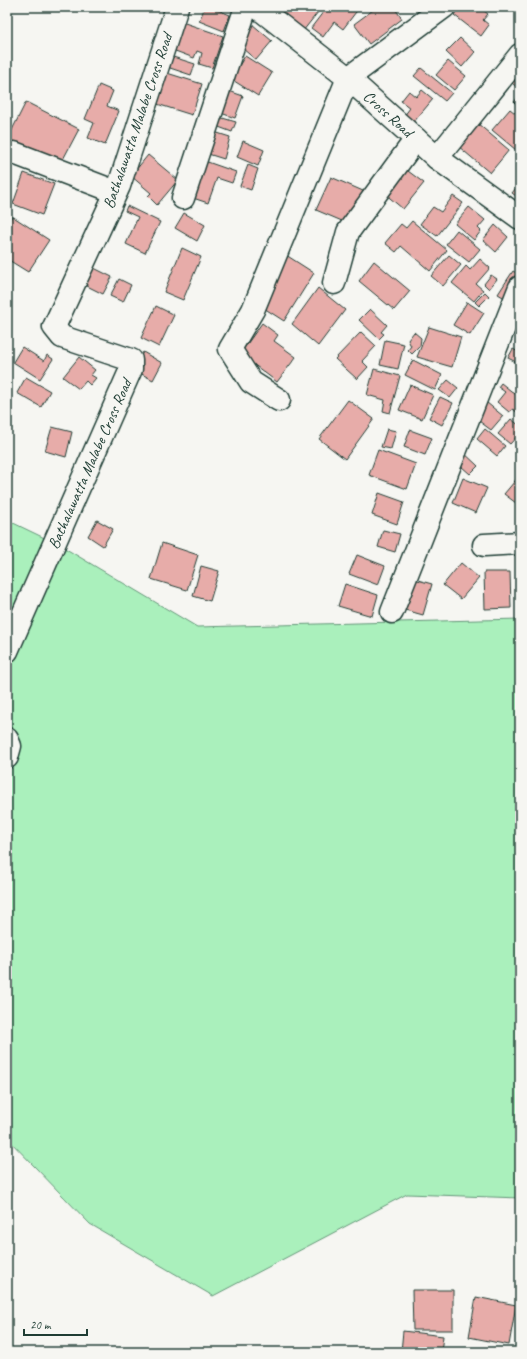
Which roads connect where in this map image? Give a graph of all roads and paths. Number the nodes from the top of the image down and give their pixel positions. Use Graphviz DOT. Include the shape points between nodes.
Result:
graph roads {
  1 [pos="177,7"];
  2 [pos="246,7"];
  3 [pos="444,7"];
  4 [pos="269,11"];
  5 [pos="520,55"];
  6 [pos="348,78"];
  7 [pos="416,139"];
  8 [pos="14,153"];
  9 [pos="437,158"];
  10 [pos="116,192"];
  11 [pos="183,198"];
  12 [pos="520,218"];
  13 [pos="334,284"];
  14 [pos="520,287"];
  15 [pos="279,400"];
  16 [pos="520,543"];
  17 [pos="484,546"];
  18 [pos="392,612"];
  19 [pos="7,651"];
  20 [pos="7,739"];
  21 [pos="7,757"];
  1 -- 10 [label="street, Bathalawatta Malabe Cross Road"];
  2 -- 11 [label="street"];
  3 -- 6 [label="street"];
  4 -- 6 [label="street, Cross Road"];
  5 -- 9 [label="street"];
  6 -- 7 [label="street, Cross Road"];
  6 -- 15 [label="street" via="253,310 230,349 251,382"];
  7 -- 9 [label="street, Cross Road"];
  7 -- 13 [label="street" via="348,232"];
  8 -- 10 [label="street"];
  9 -- 12 [label="street, Cross Road"];
  10 -- 19 [label="street, Bathalawatta Malabe Cross Road" via="54,327 62,337 131,360 131,369"];
  14 -- 18 [label="street"];
  16 -- 17 [label="street"];
  20 -- 21 [label="street" via="10,746"];
}
